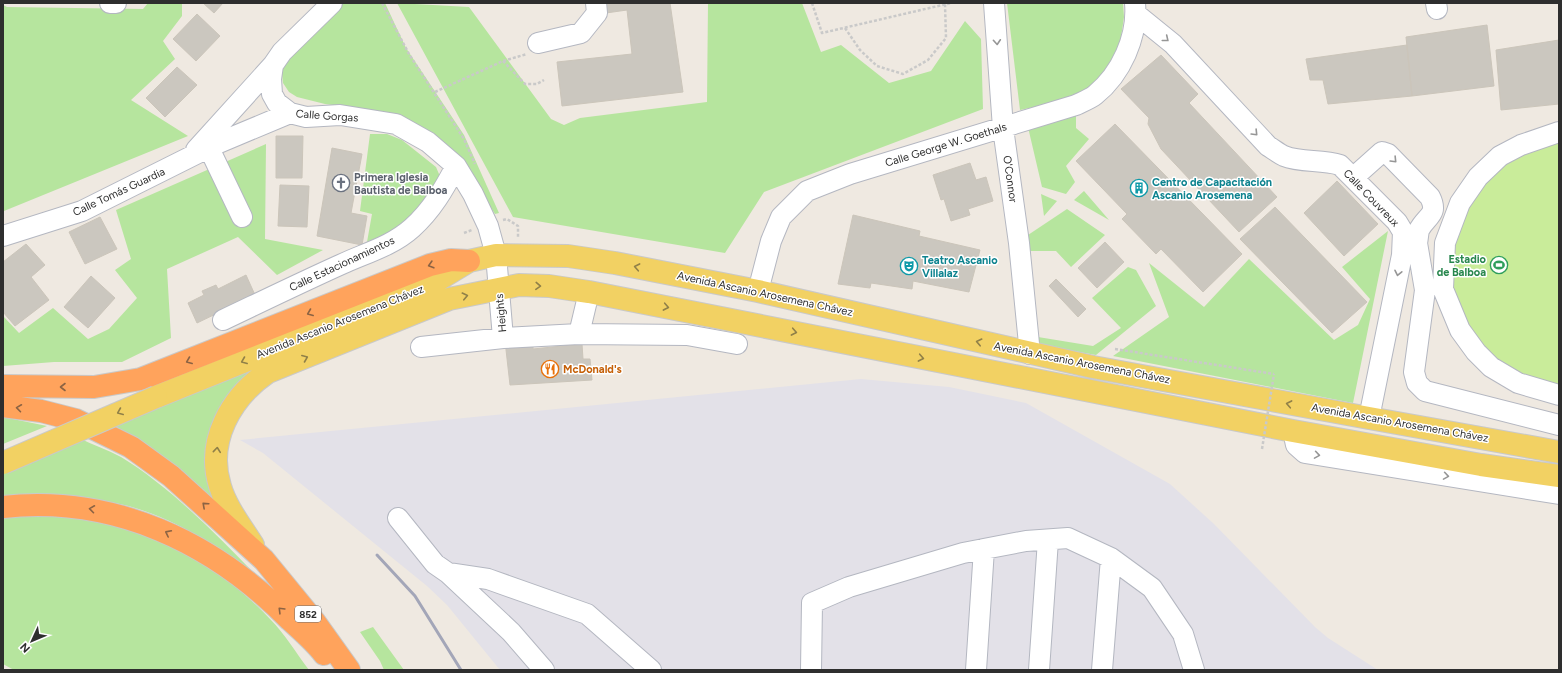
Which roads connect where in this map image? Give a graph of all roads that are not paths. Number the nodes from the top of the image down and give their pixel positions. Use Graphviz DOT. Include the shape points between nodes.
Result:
graph roads {
  1 [pos="110,3"];
  2 [pos="116,3"];
  3 [pos="332,3"];
  4 [pos="596,3"];
  5 [pos="994,3"];
  6 [pos="1135,9"];
  7 [pos="536,48"];
  8 [pos="273,65"];
  9 [pos="290,113"];
  10 [pos="1003,128"];
  11 [pos="1559,132"];
  12 [pos="209,148"];
  13 [pos="188,159"];
  14 [pos="456,166"];
  15 [pos="1354,177"];
  16 [pos="242,217"];
  17 [pos="3,236"];
  18 [pos="1410,243"];
  19 [pos="496,255"];
  20 [pos="469,261"];
  21 [pos="499,288"];
  22 [pos="1425,290"];
  23 [pos="758,291"];
  24 [pos="589,292"];
  25 [pos="223,320"];
  26 [pos="579,334"];
  27 [pos="503,338"];
  28 [pos="738,344"];
  29 [pos="421,347"];
  30 [pos="1030,354"];
  31 [pos="3,386"];
  32 [pos="3,406"];
  33 [pos="1370,410"];
  34 [pos="1553,411"];
  35 [pos="1293,431"];
  36 [pos="1559,452"];
  37 [pos="3,463"];
  38 [pos="1559,476"];
  39 [pos="1559,494"];
  40 [pos="3,508"];
  41 [pos="398,518"];
  42 [pos="1048,540"];
  43 [pos="984,549"];
  44 [pos="1111,558"];
  45 [pos="264,560"];
  46 [pos="448,573"];
  47 [pos="336,670"];
  48 [pos="349,670"];
  49 [pos="544,670"];
  50 [pos="651,670"];
  51 [pos="811,670"];
  52 [pos="976,670"];
  53 [pos="1039,670"];
  54 [pos="1102,670"];
  55 [pos="1194,670"];
  1 -- 2 [label="street"];
  3 -- 8 [label="street" via="282,52"];
  4 -- 7 [label="street" via="597,13 581,33"];
  5 -- 10 [label="street, O'Connor, one-way"];
  6 -- 10 [label="street, Calle George W. Goethals" via="1131,40 1121,63 1094,96 1076,105"];
  6 -- 15 [label="street, Calle Couvreux, one-way" via="1173,44 1268,146 1284,156 1328,161 1340,165"];
  8 -- 9 [label="street, Calle Gorgas" via="272,94"];
  8 -- 13 [label="street, Calle Tomás Guardia"];
  9 -- 12 [label="street, Calle Tomás Guardia"];
  9 -- 14 [label="street, Calle Gorgas" via="306,117 340,115 396,124 428,142"];
  10 -- 23 [label="street, Calle George W. Goethals" via="850,174 807,191 782,217 771,241"];
  10 -- 30 [label="street, O'Connor" via="1019,243"];
  11 -- 34 [label="street" via="1521,145 1500,156 1478,177 1460,203 1445,243 1443,288 1460,330 1476,352 1491,367 1518,383"];
  12 -- 13 [label="street, Calle Tomás Guardia"];
  12 -- 16 [label="street"];
  13 -- 17 [label="street, Calle Tomás Guardia" via="82,211"];
  14 -- 19 [label="street, Calle Gorgas" via="488,226"];
  14 -- 25 [label="street, Calle Estacionamientos" via="428,212 395,241"];
  15 -- 18 [label="street, Calle Couvreux" via="1397,222"];
  15 -- 18 [label="street, one-way" via="1382,152 1388,154 1430,197 1434,205 1433,212"];
  18 -- 22 [label="street"];
  18 -- 33 [label="street, Calle Couvreux, one-way"];
  19 -- 20 [label="main road, Avenida Ascanio Arosemena Chávez"];
  19 -- 21 [label="street, Calle Gorgas"];
  23 -- 19 [label="main road, Avenida Ascanio Arosemena Chávez, one-way" via="593,259"];
  20 -- 31 [label="highway, one-way" via="451,260 430,265 141,379 94,387"];
  20 -- 37 [label="main road, Avenida Ascanio Arosemena Chávez, one-way, bridge" via="423,289 156,397"];
  21 -- 24 [label="main road, Avenida Ascanio Arosemena Chávez, one-way" via="519,285 549,286"];
  21 -- 27 [label="street, Heights"];
  45 -- 21 [label="main road, Avenida Ascanio Arosemena Chávez, one-way" via="235,518 220,486 217,472 219,438 226,419 247,388 268,372 449,299"];
  22 -- 34 [label="street" via="1434,295 1444,327 1474,370 1500,387"];
  22 -- 34 [label="street" via="1414,372 1417,383 1425,391"];
  30 -- 23 [label="main road, Avenida Ascanio Arosemena Chávez, one-way"];
  24 -- 26 [label="street"];
  24 -- 35 [label="main road, Avenida Ascanio Arosemena Chávez, one-way"];
  26 -- 27 [label="street"];
  26 -- 28 [label="street" via="687,335"];
  27 -- 29 [label="street"];
  33 -- 30 [label="main road, Avenida Ascanio Arosemena Chávez, one-way"];
  45 -- 32 [label="highway, one-way" via="197,499 130,447 76,420 41,411"];
  33 -- 36 [label="main road, Avenida Ascanio Arosemena Chávez"];
  35 -- 38 [label="main road, Avenida Ascanio Arosemena Chávez" via="1481,465"];
  35 -- 39 [label="street, one-way" via="1296,445 1305,453"];
  47 -- 40 [label="highway, one-way" via="312,641 276,605 246,580 182,540 130,518 96,510 32,504"];
  41 -- 46 [label="street" via="435,564"];
  42 -- 43 [label="street" via="1026,541"];
  42 -- 44 [label="street" via="1068,538"];
  42 -- 53 [label="street"];
  43 -- 51 [label="street" via="849,587 812,603"];
  43 -- 52 [label="street"];
  44 -- 54 [label="street"];
  44 -- 55 [label="street" via="1152,588 1183,634"];
  45 -- 48 [label="highway, 852" via="314,621"];
  46 -- 49 [label="street" via="511,632"];
  46 -- 50 [label="street" via="488,579 587,614"];
}
